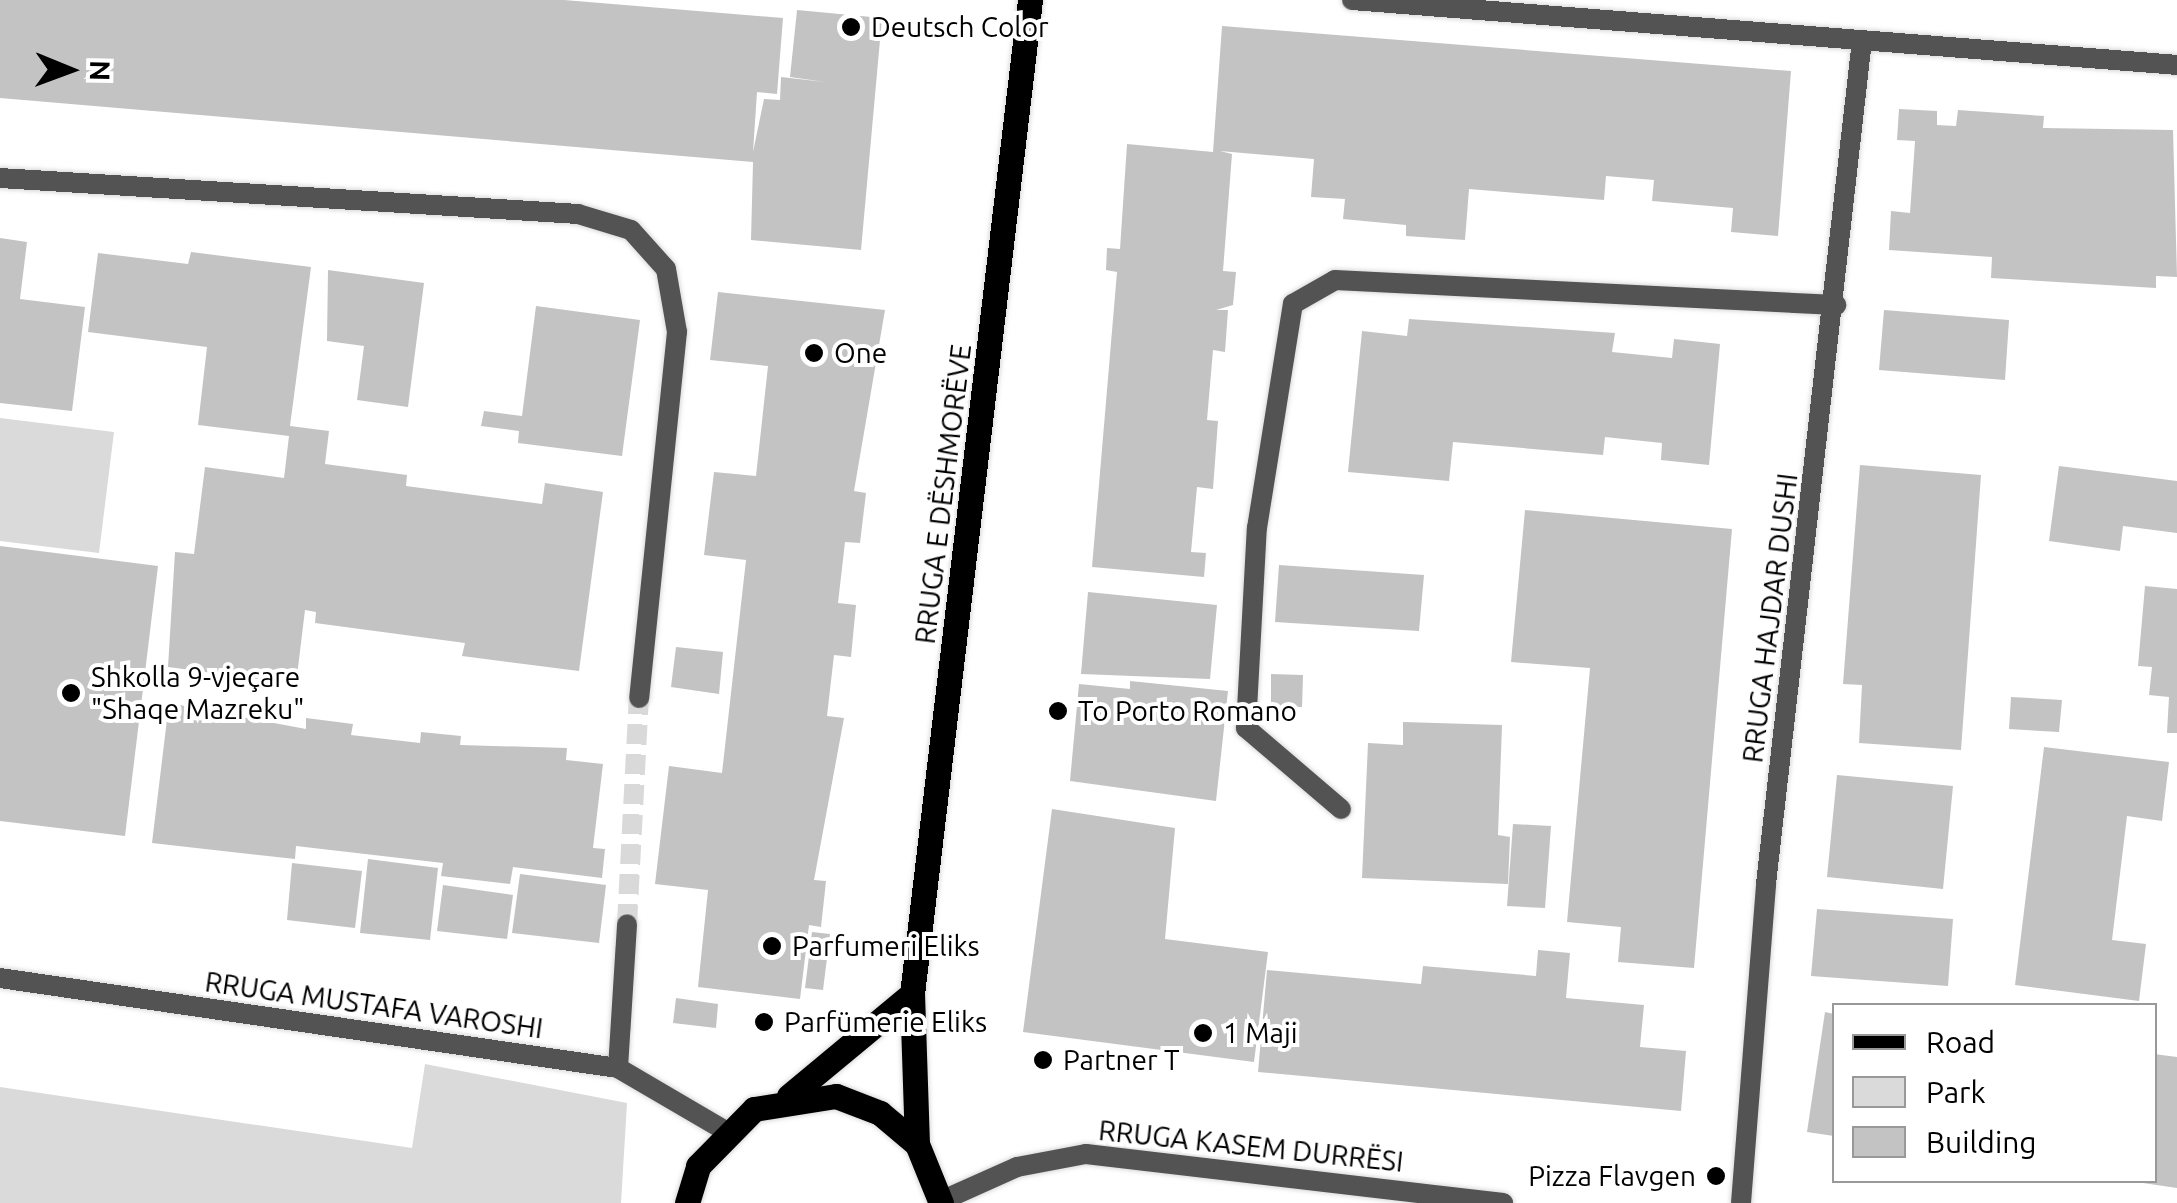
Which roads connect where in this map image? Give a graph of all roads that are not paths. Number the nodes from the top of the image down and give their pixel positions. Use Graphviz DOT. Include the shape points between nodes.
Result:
graph roads {
  1 [pos="1030,0"];
  2 [pos="1352,0"];
  3 [pos="1565,8"];
  4 [pos="1862,40"];
  5 [pos="2177,64"];
  6 [pos="0,178"];
  7 [pos="1836,305"];
  8 [pos="639,698"];
  9 [pos="1341,809"];
  10 [pos="626,924"];
  11 [pos="0,978"];
  12 [pos="912,994"];
  13 [pos="618,1068"];
  14 [pos="788,1097"];
  15 [pos="724,1130"];
  16 [pos="917,1144"];
  17 [pos="941,1202"];
  18 [pos="688,1203"];
  19 [pos="1503,1203"];
  20 [pos="1741,1203"];
  1 -- 12 [label="main road, RRUGA E DËSHMORËVE"];
  2 -- 3 [label="street"];
  3 -- 4 [label="street"];
  4 -- 5 [label="street"];
  4 -- 7 [label="street, RRUGA HAJDAR DUSHI"];
  6 -- 8 [label="street" via="578,214 632,230 666,269 677,332"];
  7 -- 9 [label="street" via="1335,280 1294,304 1257,528 1246,728"];
  7 -- 20 [label="street, RRUGA HAJDAR DUSHI" via="1766,884"];
  10 -- 13 [label="street"];
  11 -- 13 [label="street, RRUGA MUSTAFA VAROSHI"];
  12 -- 14 [label="main road"];
  12 -- 16 [label="main road, RRUGA E DËSHMORËVE"];
  13 -- 15 [label="street, RRUGA MUSTAFA VAROSHI"];
  14 -- 15 [label="main road"];
  14 -- 16 [label="main road" via="836,1096 880,1113"];
  15 -- 18 [label="main road" via="698,1166"];
  16 -- 17 [label="main road"];
  17 -- 19 [label="street, RRUGA KASEM DURRËSI" via="1017,1167 1086,1154"];
}
